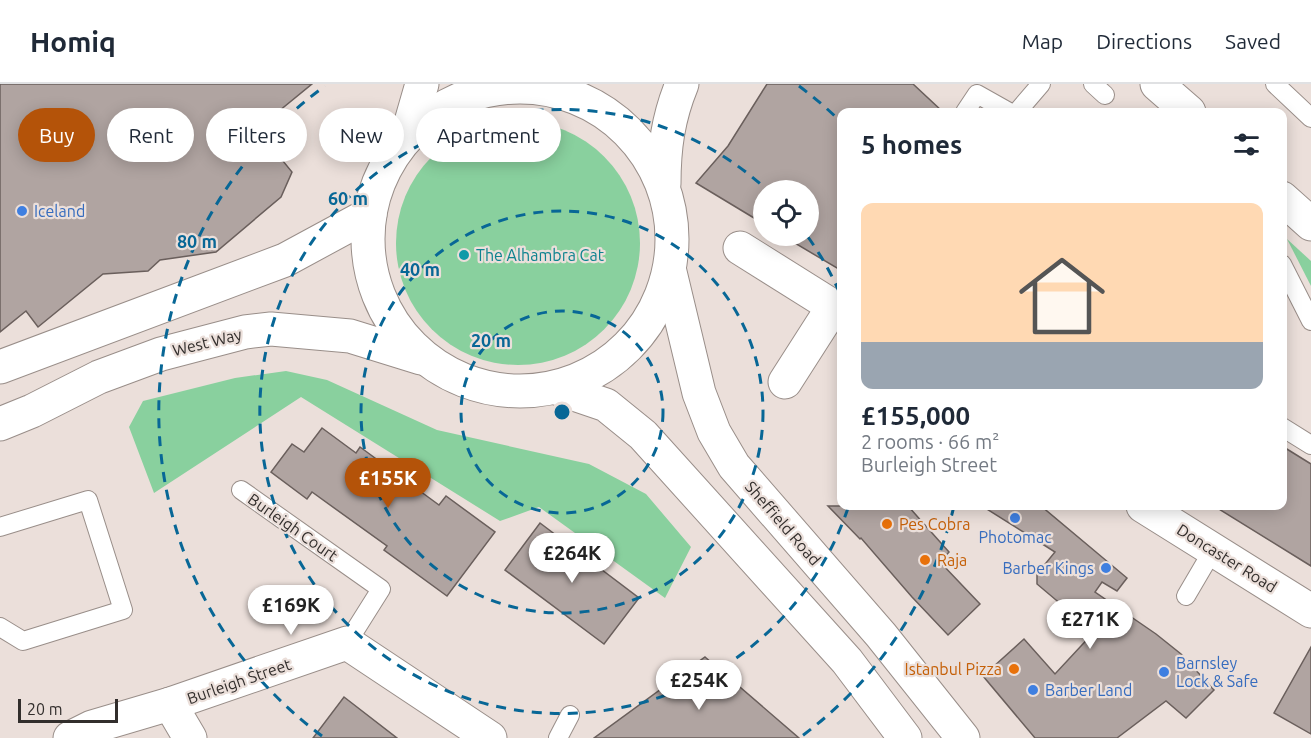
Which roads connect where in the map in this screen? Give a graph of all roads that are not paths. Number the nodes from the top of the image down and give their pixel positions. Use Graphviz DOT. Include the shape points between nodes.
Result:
graph roads {
  1 [pos="422,84"];
  2 [pos="682,84"];
  3 [pos="1041,84"];
  4 [pos="1157,84"];
  5 [pos="1275,84"];
  6 [pos="506,85"];
  7 [pos="567,87"];
  8 [pos="968,108"];
  9 [pos="1002,108"];
  10 [pos="1020,108"];
  11 [pos="1184,108"];
  12 [pos="1311,118"];
  13 [pos="407,136"];
  14 [pos="664,188"];
  15 [pos="1287,202"];
  16 [pos="370,214"];
  17 [pos="1311,224"];
  18 [pos="740,248"];
  19 [pos="670,272"];
  20 [pos="1287,274"];
  21 [pos="837,307"];
  22 [pos="837,309"];
  23 [pos="1311,321"];
  24 [pos="426,359"];
  25 [pos="0,367"];
  26 [pos="785,382"];
  27 [pos="560,389"];
  28 [pos="0,424"];
  29 [pos="1287,430"];
  30 [pos="1311,445"];
  31 [pos="241,490"];
  32 [pos="1149,510"];
  33 [pos="0,527"];
  34 [pos="1213,550"];
  35 [pos="1186,596"];
  36 [pos="1311,611"];
  37 [pos="0,627"];
  38 [pos="347,643"];
  39 [pos="170,704"];
  40 [pos="570,715"];
  41 [pos="903,736"];
  42 [pos="70,738"];
  43 [pos="190,738"];
  44 [pos="490,738"];
  45 [pos="558,738"];
  46 [pos="963,738"];
  1 -- 13 [label="main road"];
  2 -- 14 [label="main road" via="668,127"];
  3 -- 10 [label="lane"];
  4 -- 11 [label="main road"];
  5 -- 12 [label="lane"];
  6 -- 7 [label="main road"];
  6 -- 13 [label="main road" via="470,95 436,112"];
  7 -- 14 [label="main road" via="622,125 647,154"];
  8 -- 9 [label="lane" via="977,94"];
  13 -- 16 [label="main road" via="388,161"];
  14 -- 19 [label="main road" via="673,229"];
  15 -- 17 [label="main road"];
  16 -- 24 [label="main road" via="369,261 379,298 399,332"];
  16 -- 25 [label="main road" via="285,260"];
  18 -- 21 [label="main road"];
  19 -- 27 [label="main road" via="656,310 632,344 599,370"];
  19 -- 46 [label="main road, Sheffield Road" via="699,393 714,432 734,466 881,635"];
  20 -- 23 [label="lane"];
  22 -- 26 [label="main road"];
  24 -- 27 [label="main road" via="457,378 490,389"];
  24 -- 28 [label="main road, West Way" via="350,336 271,329 245,332 160,354 99,376"];
  27 -- 41 [label="main road" via="606,405 642,435 847,661"];
  29 -- 30 [label="lane"];
  31 -- 38 [label="lane, Burleigh Court" via="381,589"];
  32 -- 34 [label="main road, Doncaster Road"];
  33 -- 37 [label="lane" via="88,500 123,610 23,641"];
  34 -- 35 [label="lane"];
  34 -- 36 [label="main road, Doncaster Road"];
  38 -- 39 [label="main road, Burleigh Street"];
  38 -- 44 [label="main road"];
  39 -- 42 [label="main road, Burleigh Street" via="92,727"];
  39 -- 43 [label="main road"];
  40 -- 45 [label="lane"];
}
